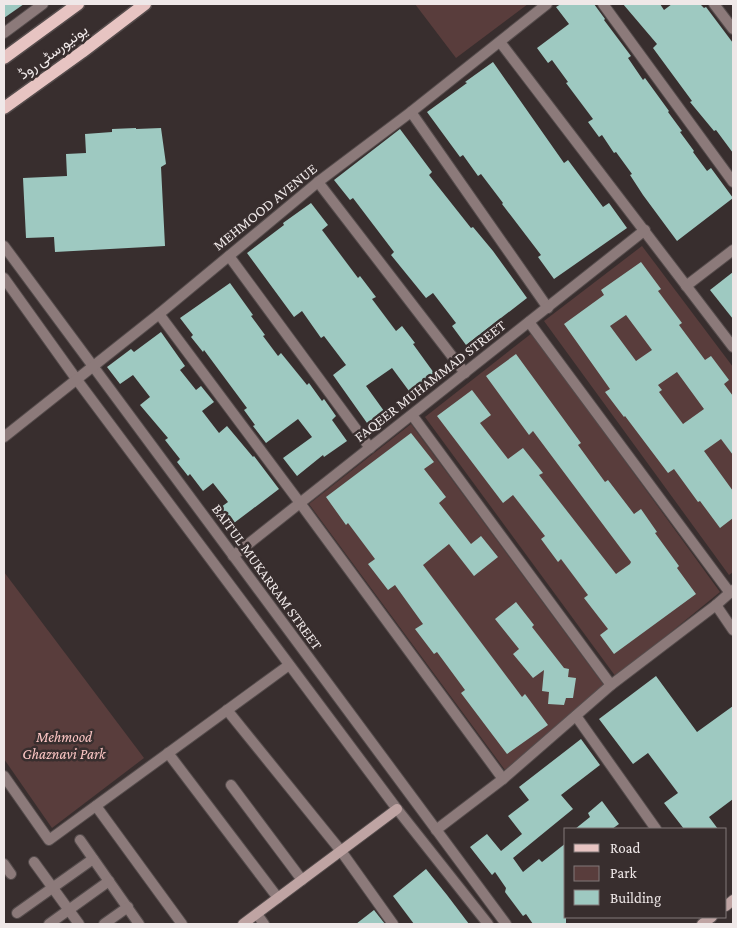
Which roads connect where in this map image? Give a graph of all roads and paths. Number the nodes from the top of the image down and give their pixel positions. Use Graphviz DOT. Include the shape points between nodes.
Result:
graph roads {
  1 [pos="43,4"];
  2 [pos="78,4"];
  3 [pos="145,4"];
  4 [pos="547,4"];
  5 [pos="603,4"];
  6 [pos="714,4"];
  7 [pos="733,29"];
  8 [pos="4,33"];
  9 [pos="500,42"];
  10 [pos="4,58"];
  11 [pos="4,108"];
  12 [pos="411,112"];
  13 [pos="318,182"];
  14 [pos="733,182"];
  15 [pos="645,230"];
  16 [pos="4,246"];
  17 [pos="733,250"];
  18 [pos="229,256"];
  19 [pos="4,278"];
  20 [pos="686,286"];
  21 [pos="548,308"];
  22 [pos="158,314"];
  23 [pos="528,322"];
  24 [pos="733,347"];
  25 [pos="93,367"];
  26 [pos="465,373"];
  27 [pos="77,380"];
  28 [pos="412,415"];
  29 [pos="4,437"];
  30 [pos="370,448"];
  31 [pos="300,503"];
  32 [pos="233,556"];
  33 [pos="732,591"];
  34 [pos="716,605"];
  35 [pos="733,630"];
  36 [pos="289,664"];
  37 [pos="611,685"];
  38 [pos="228,710"];
  39 [pos="576,716"];
  40 [pos="168,753"];
  41 [pos="4,776"];
  42 [pos="503,779"];
  43 [pos="231,785"];
  44 [pos="411,798"];
  45 [pos="96,806"];
  46 [pos="397,809"];
  47 [pos="655,828"];
  48 [pos="436,830"];
  49 [pos="80,840"];
  50 [pos="341,851"];
  51 [pos="93,859"];
  52 [pos="34,862"];
  53 [pos="4,864"];
  54 [pos="11,874"];
  55 [pos="302,880"];
  56 [pos="109,881"];
  57 [pos="53,888"];
  58 [pos="278,898"];
  59 [pos="128,907"];
  60 [pos="69,910"];
  61 [pos="17,913"];
  62 [pos="256,914"];
  63 [pos="49,924"];
  64 [pos="79,924"];
  65 [pos="104,924"];
  66 [pos="140,924"];
  67 [pos="182,924"];
  68 [pos="242,924"];
  69 [pos="264,924"];
  70 [pos="393,924"];
  71 [pos="488,924"];
  72 [pos="506,924"];
  1 -- 8 [label="street"];
  2 -- 10 [label="main road, یونیورسٹی روڈ"];
  3 -- 11 [label="main road, یونیورسٹی روڈ"];
  4 -- 9 [label="street, MEHMOOD AVENUE"];
  5 -- 14 [label="street"];
  6 -- 7 [label="street"];
  9 -- 12 [label="street, MEHMOOD AVENUE"];
  9 -- 15 [label="street"];
  12 -- 13 [label="street, MEHMOOD AVENUE"];
  12 -- 21 [label="street"];
  13 -- 18 [label="street, MEHMOOD AVENUE"];
  13 -- 26 [label="street"];
  15 -- 20 [label="street"];
  15 -- 21 [label="street, FAQEER MUHAMMAD STREET"];
  16 -- 25 [label="street, BAITUL MUKARRAM STREET"];
  17 -- 20 [label="street"];
  18 -- 22 [label="street, MEHMOOD AVENUE"];
  18 -- 30 [label="street"];
  19 -- 27 [label="street"];
  20 -- 24 [label="street"];
  21 -- 23 [label="street, FAQEER MUHAMMAD STREET"];
  22 -- 25 [label="street, MEHMOOD AVENUE"];
  22 -- 31 [label="street"];
  23 -- 26 [label="street, FAQEER MUHAMMAD STREET"];
  23 -- 33 [label="street"];
  25 -- 27 [label="street, MEHMOOD AVENUE"];
  25 -- 32 [label="street, BAITUL MUKARRAM STREET"];
  26 -- 28 [label="street, FAQEER MUHAMMAD STREET"];
  27 -- 29 [label="street, MEHMOOD AVENUE"];
  27 -- 36 [label="street"];
  28 -- 30 [label="street, FAQEER MUHAMMAD STREET"];
  28 -- 37 [label="street"];
  30 -- 31 [label="street, FAQEER MUHAMMAD STREET"];
  31 -- 32 [label="street, FAQEER MUHAMMAD STREET"];
  31 -- 42 [label="street"];
  32 -- 44 [label="street, BAITUL MUKARRAM STREET"];
  33 -- 34 [label="street"];
  34 -- 35 [label="street"];
  34 -- 37 [label="street"];
  36 -- 38 [label="street"];
  36 -- 46 [label="street"];
  37 -- 39 [label="street"];
  38 -- 40 [label="street"];
  38 -- 50 [label="street"];
  39 -- 42 [label="street"];
  39 -- 47 [label="street"];
  40 -- 45 [label="street"];
  40 -- 58 [label="street"];
  41 -- 45 [label="street" via="50,840"];
  42 -- 48 [label="street"];
  43 -- 55 [label="street"];
  44 -- 46 [label="street"];
  44 -- 48 [label="street, BAITUL MUKARRAM STREET"];
  45 -- 67 [label="street"];
  46 -- 50 [label="street"];
  46 -- 71 [label="street"];
  48 -- 72 [label="street, BAITUL MUKARRAM STREET"];
  49 -- 51 [label="street"];
  50 -- 55 [label="street"];
  50 -- 70 [label="street"];
  51 -- 56 [label="street"];
  51 -- 57 [label="street"];
  52 -- 57 [label="street"];
  53 -- 54 [label="street"];
  55 -- 58 [label="street"];
  56 -- 59 [label="street"];
  56 -- 60 [label="street"];
  57 -- 60 [label="street"];
  57 -- 61 [label="street"];
  58 -- 62 [label="street"];
  59 -- 65 [label="street"];
  59 -- 66 [label="street"];
  60 -- 63 [label="street"];
  60 -- 64 [label="street"];
  62 -- 68 [label="street"];
  62 -- 69 [label="street"];
}
